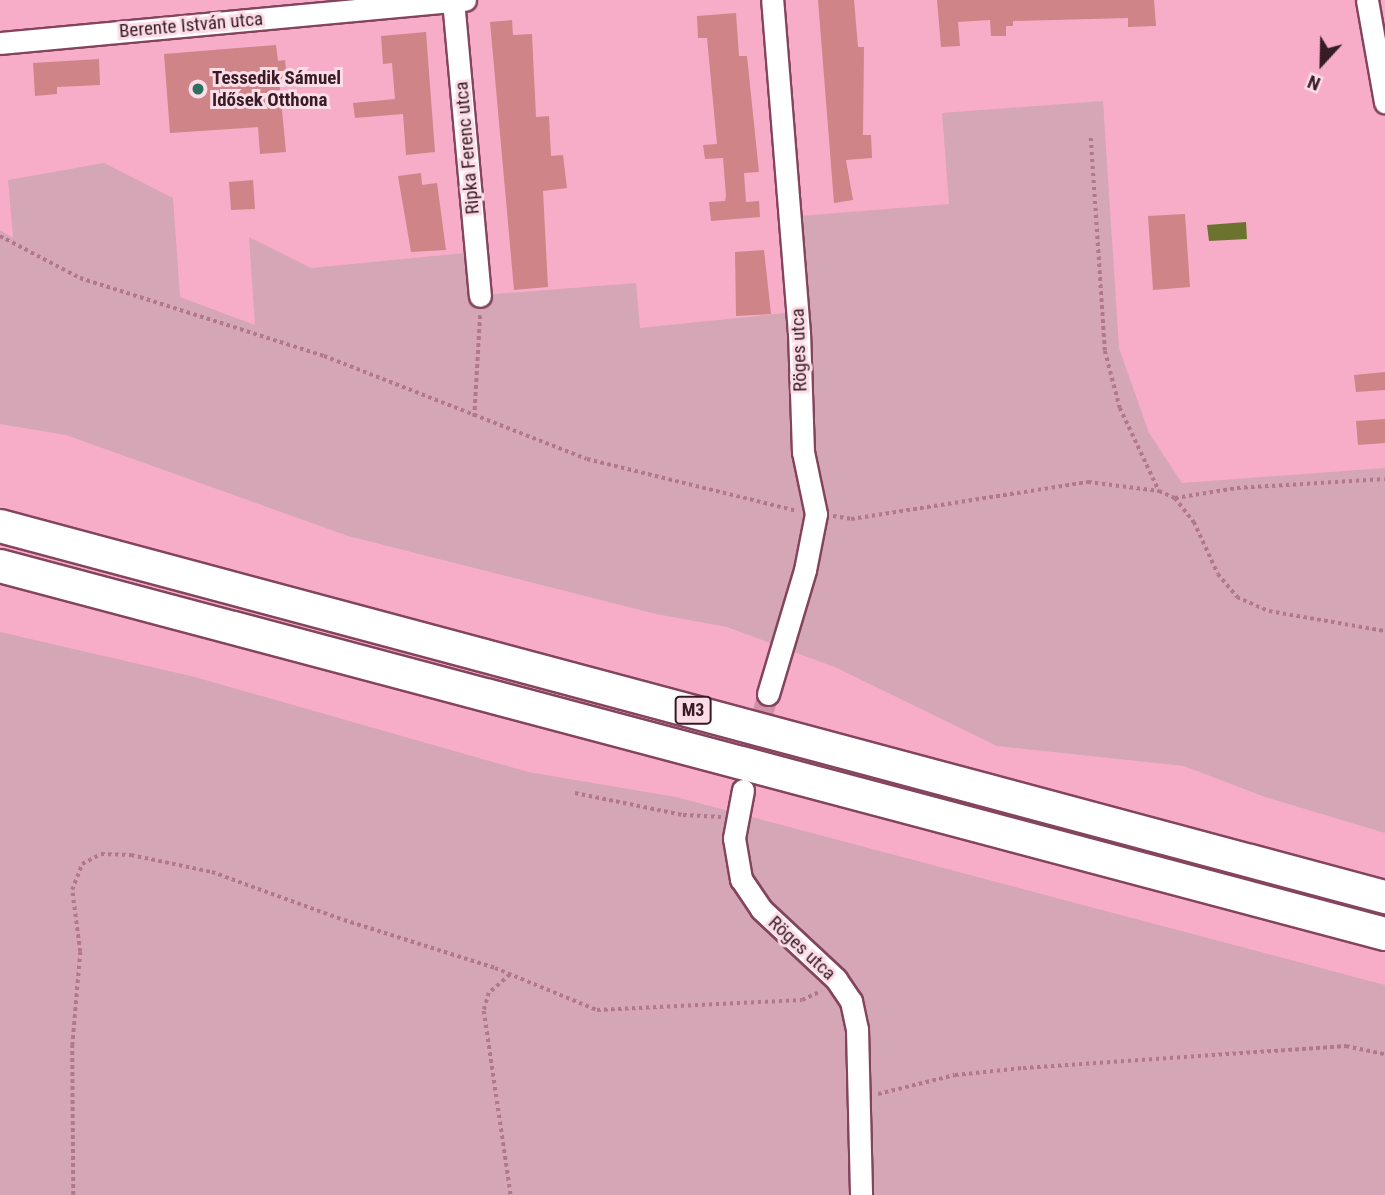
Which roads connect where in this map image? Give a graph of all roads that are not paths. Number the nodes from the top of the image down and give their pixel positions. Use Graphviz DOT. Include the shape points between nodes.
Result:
graph roads {
  1 [pos="457,0"];
  2 [pos="772,0"];
  3 [pos="1367,0"];
  4 [pos="0,43"];
  5 [pos="1385,102"];
  6 [pos="480,296"];
  7 [pos="0,526"];
  8 [pos="0,566"];
  9 [pos="768,694"];
  10 [pos="743,790"];
  11 [pos="1385,897"];
  12 [pos="1385,934"];
  13 [pos="861,1195"];
  1 -- 4 [label="street, Berente István utca"];
  1 -- 6 [label="street, Ripka Ferenc utca"];
  2 -- 9 [label="street, Röges utca" via="799,333 803,452 816,514 805,570"];
  3 -- 5 [label="street"];
  7 -- 11 [label="highway, M3"];
  8 -- 12 [label="highway, M3"];
  10 -- 13 [label="street, Röges utca" via="737,818 737,867 747,891 836,979 851,1001 857,1029"];
}
